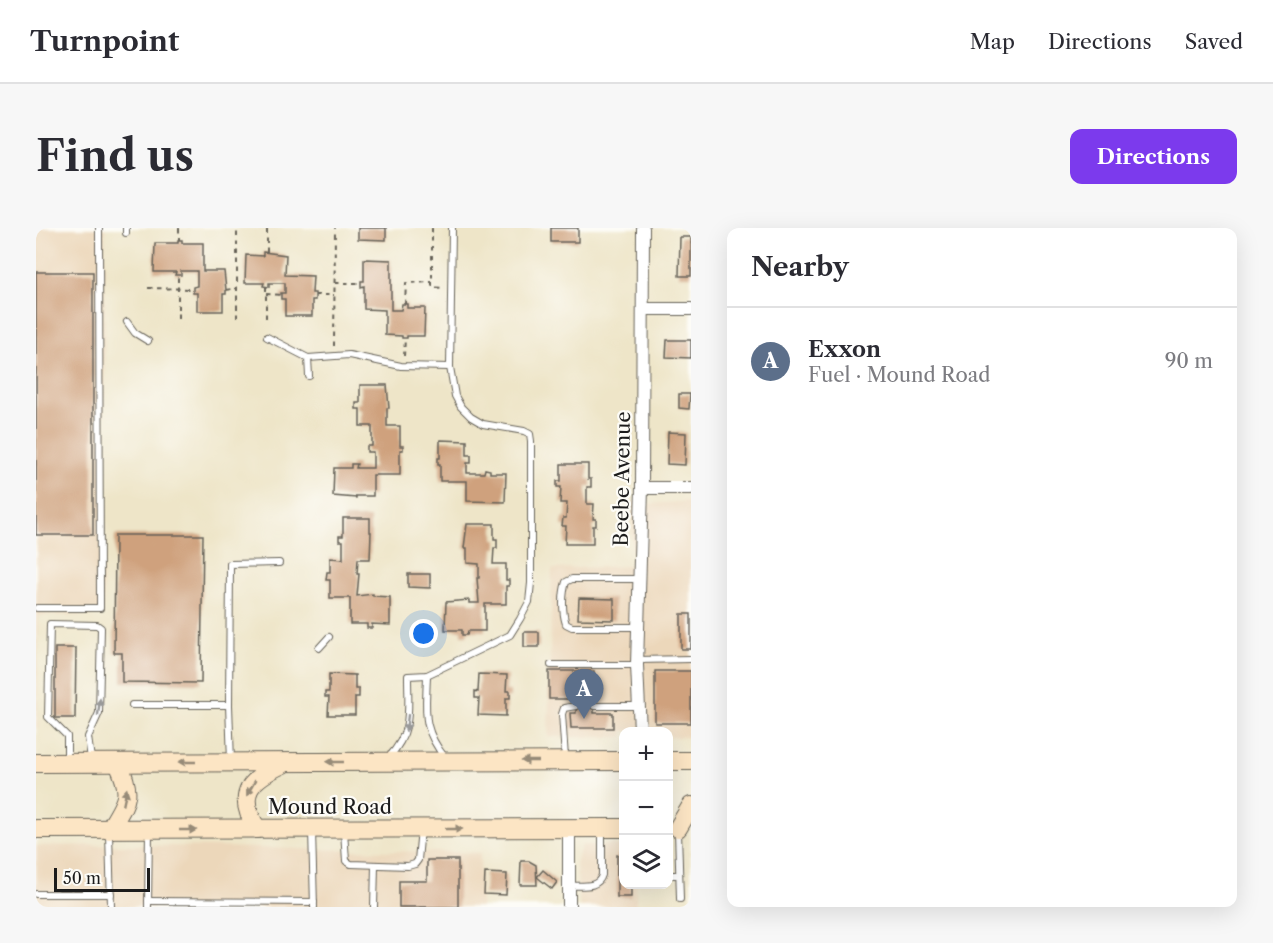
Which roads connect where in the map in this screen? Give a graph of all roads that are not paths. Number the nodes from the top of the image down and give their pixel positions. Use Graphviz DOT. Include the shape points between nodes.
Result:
graph roads {
  1 [pos="99,228"];
  2 [pos="452,228"];
  3 [pos="643,228"];
  4 [pos="643,309"];
  5 [pos="691,309"];
  6 [pos="127,322"];
  7 [pos="267,337"];
  8 [pos="147,341"];
  9 [pos="309,358"];
  10 [pos="450,367"];
  11 [pos="309,376"];
  12 [pos="642,488"];
  13 [pos="691,488"];
  14 [pos="279,563"];
  15 [pos="639,579"];
  16 [pos="37,608"];
  17 [pos="638,627"];
  18 [pos="329,637"];
  19 [pos="319,648"];
  20 [pos="691,659"];
  21 [pos="637,662"];
  22 [pos="551,665"];
  23 [pos="427,675"];
  24 [pos="132,705"];
  25 [pos="229,705"];
  26 [pos="576,706"];
  27 [pos="594,706"];
  28 [pos="638,706"];
  29 [pos="639,727"];
  30 [pos="565,761"];
  31 [pos="619,761"];
  32 [pos="231,762"];
  33 [pos="287,762"];
  34 [pos="384,762"];
  35 [pos="448,762"];
  36 [pos="36,763"];
  37 [pos="67,763"];
  38 [pos="92,763"];
  39 [pos="118,763"];
  40 [pos="691,806"];
  41 [pos="568,828"];
  42 [pos="602,828"];
  43 [pos="619,828"];
  44 [pos="679,828"];
  45 [pos="312,829"];
  46 [pos="344,829"];
  47 [pos="421,829"];
  48 [pos="36,830"];
  49 [pos="109,830"];
  50 [pos="149,830"];
  51 [pos="257,830"];
  52 [pos="375,865"];
  53 [pos="673,875"];
  54 [pos="679,875"];
  55 [pos="568,886"];
  56 [pos="36,894"];
  57 [pos="111,894"];
  58 [pos="680,899"];
  59 [pos="148,904"];
  60 [pos="314,905"];
  61 [pos="111,907"];
  62 [pos="374,907"];
  63 [pos="569,907"];
  1 -- 16 [label="lane" via="100,608"];
  2 -- 10 [label="lane"];
  3 -- 4 [label="street, Beebe Avenue"];
  4 -- 5 [label="street"];
  4 -- 12 [label="street, Beebe Avenue"];
  6 -- 8 [label="lane"];
  7 -- 9 [label="lane"];
  9 -- 10 [label="lane" via="350,355 401,366"];
  9 -- 11 [label="lane"];
  10 -- 23 [label="lane" via="455,396 471,417 483,424 530,434 531,583 528,602 510,635"];
  12 -- 13 [label="street"];
  12 -- 15 [label="street, Beebe Avenue"];
  14 -- 25 [label="lane" via="230,564"];
  15 -- 17 [label="street, Beebe Avenue"];
  15 -- 17 [label="lane" via="572,579 564,588 566,624"];
  17 -- 21 [label="street, Beebe Avenue"];
  18 -- 19 [label="lane"];
  20 -- 21 [label="lane"];
  21 -- 22 [label="lane"];
  21 -- 28 [label="street, Beebe Avenue"];
  23 -- 34 [label="lane, one-way" via="408,676 407,731"];
  23 -- 35 [label="lane" via="428,730"];
  24 -- 25 [label="lane"];
  25 -- 32 [label="lane"];
  26 -- 30 [label="lane" via="564,708 562,714"];
  27 -- 28 [label="lane"];
  28 -- 29 [label="street, Beebe Avenue"];
  30 -- 31 [label="main road"];
  30 -- 35 [label="main road, one-way"];
  32 -- 33 [label="main road"];
  32 -- 39 [label="main road, one-way"];
  34 -- 33 [label="main road, one-way"];
  33 -- 51 [label="main road, one-way" via="249,787 247,810"];
  34 -- 35 [label="main road"];
  36 -- 37 [label="main road"];
  37 -- 38 [label="main road"];
  38 -- 37 [label="lane, one-way" via="88,737 99,712 101,628 50,624 48,717 67,736"];
  38 -- 39 [label="main road"];
  49 -- 39 [label="main road, one-way" via="128,792"];
  40 -- 44 [label="main road"];
  41 -- 42 [label="main road, Mound Road"];
  47 -- 41 [label="main road, Mound Road, one-way"];
  41 -- 55 [label="street"];
  42 -- 43 [label="main road, Mound Road"];
  42 -- 55 [label="lane" via="601,881"];
  44 -- 54 [label="lane"];
  45 -- 46 [label="main road, Mound Road"];
  45 -- 51 [label="main road, Mound Road"];
  45 -- 60 [label="lane"];
  46 -- 47 [label="main road, Mound Road"];
  46 -- 52 [label="lane" via="345,861"];
  47 -- 52 [label="lane" via="415,864"];
  48 -- 49 [label="main road, Mound Road"];
  49 -- 50 [label="main road, Mound Road"];
  49 -- 57 [label="lane"];
  50 -- 51 [label="main road, Mound Road, one-way"];
  50 -- 59 [label="lane"];
  52 -- 62 [label="lane"];
  53 -- 54 [label="lane"];
  54 -- 58 [label="lane"];
  55 -- 63 [label="street"];
  56 -- 57 [label="lane"];
  57 -- 61 [label="lane"];
  59 -- 60 [label="lane"];
}
